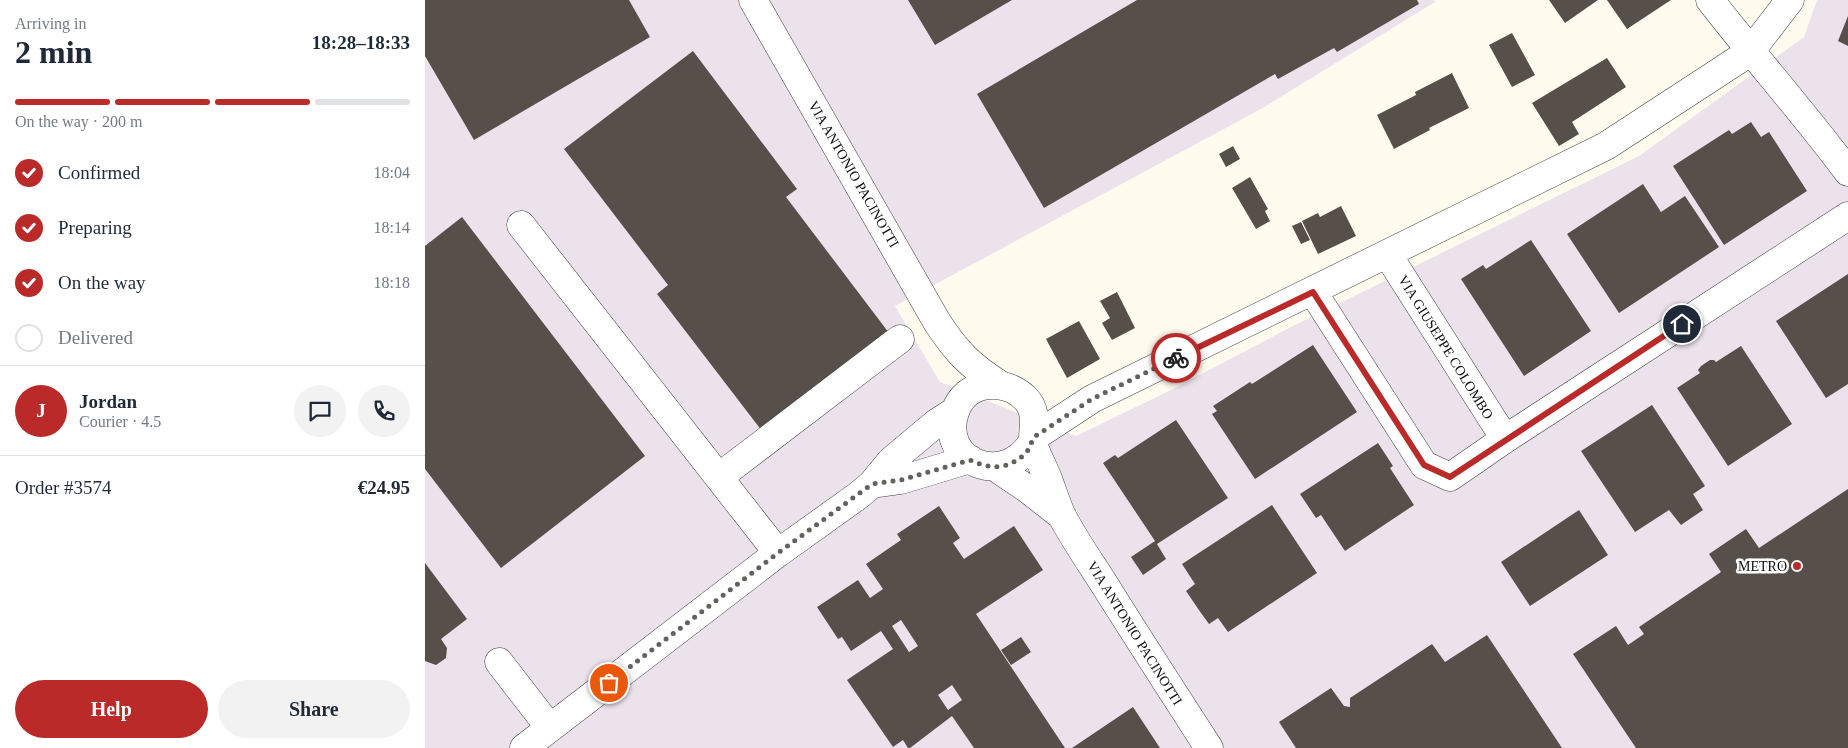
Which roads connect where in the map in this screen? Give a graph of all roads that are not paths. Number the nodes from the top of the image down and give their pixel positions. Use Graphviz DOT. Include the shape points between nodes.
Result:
graph roads {
  1 [pos="753,0"];
  2 [pos="1710,0"];
  3 [pos="1789,0"];
  4 [pos="1750,52"];
  5 [pos="1848,172"];
  6 [pos="1848,216"];
  7 [pos="521,225"];
  8 [pos="1389,255"];
  9 [pos="1313,292"];
  10 [pos="900,338"];
  11 [pos="955,349"];
  12 [pos="999,384"];
  13 [pos="1027,399"];
  14 [pos="1092,399"];
  15 [pos="957,407"];
  16 [pos="1034,439"];
  17 [pos="1505,439"];
  18 [pos="982,463"];
  19 [pos="719,477"];
  20 [pos="872,484"];
  21 [pos="1063,517"];
  22 [pos="778,553"];
  23 [pos="499,662"];
  24 [pos="550,728"];
  25 [pos="524,748"];
  26 [pos="1209,748"];
  1 -- 11 [label="street, VIA ANTONIO PACINOTTI"];
  2 -- 4 [label="street"];
  3 -- 4 [label="street"];
  4 -- 5 [label="street"];
  4 -- 8 [label="street" via="1605,146"];
  6 -- 17 [label="street"];
  7 -- 19 [label="street"];
  8 -- 9 [label="street"];
  8 -- 17 [label="street, VIA GIUSEPPE COLOMBO"];
  9 -- 14 [label="street"];
  9 -- 17 [label="street" via="1424,465 1450,477"];
  10 -- 19 [label="street"];
  11 -- 12 [label="street, VIA ANTONIO PACINOTTI" via="977,370"];
  11 -- 15 [label="street, VIA ANTONIO PACINOTTI" via="961,380"];
  12 -- 13 [label="street, VIA ANTONIO PACINOTTI" via="1014,389"];
  12 -- 15 [label="street" via="977,388"];
  13 -- 14 [label="street" via="1049,404"];
  13 -- 16 [label="street, VIA ANTONIO PACINOTTI" via="1036,424"];
  14 -- 16 [label="street"];
  15 -- 18 [label="street, VIA ANTONIO PACINOTTI" via="953,433 959,448"];
  15 -- 20 [label="street" via="891,461"];
  16 -- 18 [label="street" via="1018,460 1007,465"];
  16 -- 21 [label="street, VIA ANTONIO PACINOTTI"];
  18 -- 20 [label="street"];
  18 -- 21 [label="street, VIA ANTONIO PACINOTTI" via="1029,490"];
  19 -- 22 [label="street"];
  20 -- 22 [label="street"];
  21 -- 26 [label="street, VIA ANTONIO PACINOTTI"];
  22 -- 24 [label="street"];
  23 -- 24 [label="street"];
  24 -- 25 [label="street"];
}
